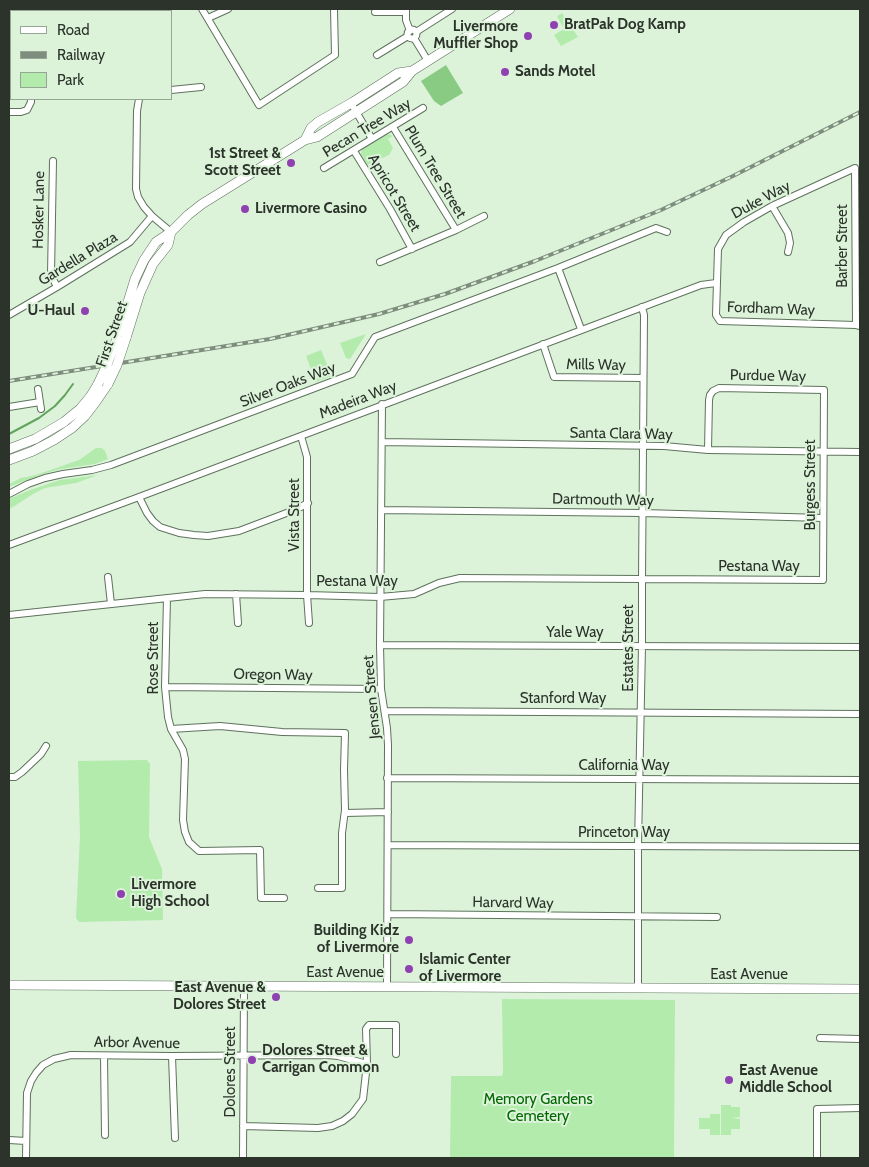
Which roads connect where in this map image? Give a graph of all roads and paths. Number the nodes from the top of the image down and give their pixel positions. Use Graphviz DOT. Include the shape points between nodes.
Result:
graph roads {
  1 [pos="202,9"];
  2 [pos="228,9"];
  3 [pos="334,9"];
  4 [pos="452,9"];
  5 [pos="510,9"];
  6 [pos="406,10"];
  7 [pos="375,12"];
  8 [pos="208,18"];
  9 [pos="412,34"];
  10 [pos="378,55"];
  11 [pos="428,61"];
  12 [pos="412,72"];
  13 [pos="200,87"];
  14 [pos="172,90"];
  15 [pos="31,100"];
  16 [pos="139,100"];
  17 [pos="351,103"];
  18 [pos="423,108"];
  19 [pos="9,112"];
  20 [pos="356,112"];
  21 [pos="393,127"];
  22 [pos="305,140"];
  23 [pos="372,140"];
  24 [pos="354,151"];
  25 [pos="53,161"];
  26 [pos="324,168"];
  27 [pos="854,168"];
  28 [pos="772,206"];
  29 [pos="152,216"];
  30 [pos="484,216"];
  31 [pos="456,230"];
  32 [pos="171,232"];
  33 [pos="668,232"];
  34 [pos="412,249"];
  35 [pos="788,252"];
  36 [pos="380,262"];
  37 [pos="558,268"];
  38 [pos="716,283"];
  39 [pos="57,287"];
  40 [pos="642,307"];
  41 [pos="9,315"];
  42 [pos="858,325"];
  43 [pos="581,330"];
  44 [pos="121,338"];
  45 [pos="543,344"];
  46 [pos="643,378"];
  47 [pos="38,389"];
  48 [pos="824,390"];
  49 [pos="382,404"];
  50 [pos="9,407"];
  51 [pos="301,436"];
  52 [pos="382,442"];
  53 [pos="643,447"];
  54 [pos="9,450"];
  55 [pos="708,450"];
  56 [pos="824,452"];
  57 [pos="860,452"];
  58 [pos="9,460"];
  59 [pos="9,494"];
  60 [pos="139,497"];
  61 [pos="308,504"];
  62 [pos="382,510"];
  63 [pos="643,513"];
  64 [pos="824,518"];
  65 [pos="9,545"];
  66 [pos="108,577"];
  67 [pos="642,580"];
  68 [pos="823,580"];
  69 [pos="236,594"];
  70 [pos="307,595"];
  71 [pos="380,597"];
  72 [pos="167,598"];
  73 [pos="111,604"];
  74 [pos="9,615"];
  75 [pos="309,623"];
  76 [pos="238,624"];
  77 [pos="380,645"];
  78 [pos="642,646"];
  79 [pos="860,647"];
  80 [pos="165,687"];
  81 [pos="381,689"];
  82 [pos="385,711"];
  83 [pos="641,712"];
  84 [pos="860,714"];
  85 [pos="171,729"];
  86 [pos="46,746"];
  87 [pos="9,777"];
  88 [pos="388,778"];
  89 [pos="639,778"];
  90 [pos="860,780"];
  91 [pos="345,812"];
  92 [pos="388,812"];
  93 [pos="388,845"];
  94 [pos="638,845"];
  95 [pos="860,847"];
  96 [pos="318,888"];
  97 [pos="284,898"];
  98 [pos="388,914"];
  99 [pos="638,916"];
  100 [pos="717,917"];
  101 [pos="9,985"];
  102 [pos="244,986"];
  103 [pos="387,987"];
  104 [pos="638,988"];
  105 [pos="860,989"];
  106 [pos="820,1038"];
  107 [pos="860,1038"];
  108 [pos="396,1054"];
  109 [pos="104,1056"];
  110 [pos="172,1056"];
  111 [pos="244,1056"];
  112 [pos="366,1064"];
  113 [pos="860,1108"];
  114 [pos="243,1126"];
  115 [pos="104,1135"];
  116 [pos="174,1138"];
  117 [pos="9,1140"];
  118 [pos="26,1141"];
  119 [pos="26,1158"];
  120 [pos="243,1158"];
  121 [pos="817,1158"];
  1 -- 8 [label="street"];
  2 -- 8 [label="street"];
  3 -- 8 [label="street" via="335,55 259,105"];
  4 -- 9 [label="street"];
  5 -- 11 [label="main road, First Street"];
  6 -- 7 [label="street"];
  6 -- 9 [label="street"];
  9 -- 10 [label="street"];
  9 -- 11 [label="street"];
  11 -- 12 [label="main road, First Street"];
  12 -- 17 [label="main road, First Street" via="398,73"];
  12 -- 20 [label="main road, First Street" via="403,82"];
  13 -- 14 [label="street"];
  15 -- 19 [label="street" via="27,110"];
  16 -- 29 [label="street" via="136,189"];
  17 -- 20 [label="street"];
  17 -- 22 [label="main road, First Street" via="311,128"];
  18 -- 21 [label="street, Pecan Tree Way"];
  20 -- 22 [label="main road, First Street" via="317,137"];
  20 -- 23 [label="street"];
  21 -- 23 [label="street, Pecan Tree Way"];
  21 -- 31 [label="street, Plum Tree Street"];
  22 -- 32 [label="main road, First Street" via="202,204"];
  23 -- 24 [label="street, Pecan Tree Way"];
  24 -- 26 [label="street, Pecan Tree Way"];
  24 -- 34 [label="street, Apricot Street"];
  25 -- 39 [label="street, Hosker Lane" via="50,275"];
  27 -- 28 [label="street, Duke Way"];
  27 -- 42 [label="street, Barber Street"];
  28 -- 35 [label="street" via="788,233"];
  28 -- 38 [label="street, Duke Way" via="726,235 718,250"];
  29 -- 32 [label="street"];
  29 -- 39 [label="street, Gardella Plaza" via="130,242"];
  30 -- 31 [label="street"];
  31 -- 34 [label="street"];
  32 -- 44 [label="main road, First Street" via="156,242 144,260 132,288"];
  33 -- 37 [label="street, Silver Oaks Way" via="656,228"];
  34 -- 36 [label="street"];
  37 -- 43 [label="street"];
  37 -- 59 [label="street, Silver Oaks Way" via="375,337 352,374 112,465 44,478"];
  38 -- 40 [label="street, Madeira Way" via="701,285"];
  38 -- 42 [label="street, Fordham Way" via="716,315 720,321"];
  39 -- 41 [label="street, Gardella Plaza"];
  40 -- 43 [label="street, Madeira Way"];
  40 -- 46 [label="street, Estates Street"];
  43 -- 45 [label="street, Madeira Way"];
  44 -- 54 [label="main road, First Street, bridge" via="98,384 80,409 35,439"];
  44 -- 58 [label="main road, First Street, bridge" via="117,365 85,416 54,440"];
  45 -- 46 [label="street, Mills Way" via="554,377"];
  45 -- 49 [label="street, Madeira Way"];
  46 -- 53 [label="street, Estates Street"];
  47 -- 50 [label="street" via="41,406"];
  48 -- 55 [label="street, Purdue Way" via="719,388 713,391 709,400"];
  48 -- 56 [label="street, Burgess Street"];
  49 -- 51 [label="street, Madeira Way"];
  49 -- 52 [label="street, Jensen Street"];
  51 -- 60 [label="street, Madeira Way"];
  51 -- 61 [label="street, Vista Street" via="307,457"];
  52 -- 53 [label="street, Santa Clara Way"];
  52 -- 62 [label="street, Jensen Street"];
  53 -- 55 [label="street, Santa Clara Way"];
  53 -- 63 [label="street, Estates Street"];
  55 -- 56 [label="street, Santa Clara Way"];
  56 -- 57 [label="street, Santa Clara Way"];
  56 -- 64 [label="street, Burgess Street"];
  60 -- 61 [label="street" via="147,513 160,527 194,536 239,531"];
  60 -- 65 [label="street, Madeira Way"];
  61 -- 70 [label="street, Vista Street"];
  62 -- 63 [label="street, Dartmouth Way"];
  62 -- 71 [label="street, Jensen Street"];
  63 -- 64 [label="street, Dartmouth Way"];
  63 -- 67 [label="street, Estates Street"];
  64 -- 68 [label="street, Burgess Street"];
  66 -- 73 [label="street"];
  67 -- 68 [label="street, Pestana Way"];
  67 -- 71 [label="street, Pestana Way" via="460,578 414,594"];
  67 -- 78 [label="street, Estates Street"];
  69 -- 70 [label="street, Pestana Way"];
  69 -- 72 [label="street, Pestana Way"];
  69 -- 76 [label="street"];
  70 -- 71 [label="street, Pestana Way"];
  70 -- 75 [label="street, Vista Street"];
  71 -- 77 [label="street, Jensen Street"];
  72 -- 73 [label="street, Pestana Way"];
  72 -- 80 [label="street, Rose Street"];
  73 -- 74 [label="street, Pestana Way"];
  77 -- 78 [label="street, Yale Way"];
  77 -- 81 [label="street, Jensen Street"];
  78 -- 79 [label="street, Yale Way"];
  78 -- 83 [label="street, Estates Street"];
  80 -- 81 [label="street, Oregon Way"];
  80 -- 85 [label="street, Rose Street"];
  81 -- 82 [label="street, Jensen Street"];
  82 -- 83 [label="street, Stanford Way"];
  82 -- 88 [label="street, Jensen Street"];
  83 -- 84 [label="street, Stanford Way"];
  83 -- 89 [label="street, Estates Street"];
  85 -- 91 [label="street" via="220,726 344,734"];
  85 -- 97 [label="street, Rose Street" via="185,759 183,820 189,842 199,851 260,850 261,898"];
  86 -- 87 [label="street" via="22,772"];
  88 -- 89 [label="street, California Way"];
  88 -- 92 [label="street, Jensen Street"];
  89 -- 90 [label="street, California Way"];
  89 -- 94 [label="street, Estates Street"];
  91 -- 92 [label="street"];
  91 -- 96 [label="street" via="342,888"];
  92 -- 93 [label="street, Jensen Street"];
  93 -- 94 [label="street, Princeton Way"];
  93 -- 98 [label="street, Jensen Street"];
  94 -- 95 [label="street, Princeton Way"];
  94 -- 99 [label="street, Estates Street"];
  98 -- 99 [label="street, Harvard Way"];
  98 -- 103 [label="street, Jensen Street"];
  99 -- 100 [label="street, Harvard Way"];
  99 -- 104 [label="street, Estates Street"];
  101 -- 102 [label="main road, East Avenue"];
  102 -- 103 [label="main road, East Avenue"];
  102 -- 111 [label="street, Dolores Street"];
  103 -- 104 [label="main road, East Avenue"];
  104 -- 105 [label="main road, East Avenue"];
  106 -- 107 [label="street"];
  108 -- 112 [label="street" via="396,1025 369,1025 366,1030"];
  109 -- 110 [label="street, Arbor Avenue"];
  109 -- 115 [label="street"];
  109 -- 118 [label="street, Arbor Avenue" via="71,1055 43,1065 31,1081 27,1094"];
  110 -- 111 [label="street, Arbor Avenue"];
  110 -- 116 [label="street"];
  111 -- 112 [label="street, Arbor Avenue" via="328,1055"];
  111 -- 114 [label="street, Dolores Street"];
  112 -- 114 [label="street" via="363,1099 343,1121 318,1128"];
  113 -- 121 [label="street" via="818,1109"];
  114 -- 120 [label="street, Dolores Street"];
  117 -- 118 [label="street"];
  118 -- 119 [label="street"];
}
